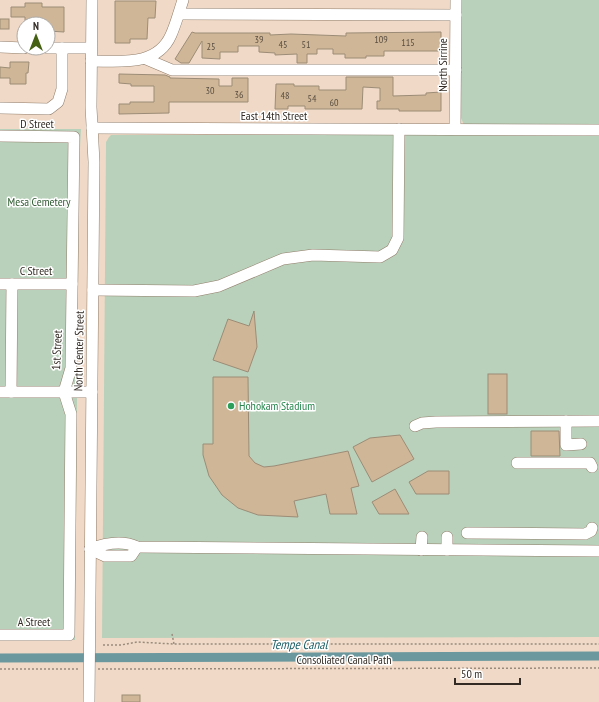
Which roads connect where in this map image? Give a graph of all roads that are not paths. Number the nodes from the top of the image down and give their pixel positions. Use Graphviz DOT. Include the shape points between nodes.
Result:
graph roads {
  1 [pos="92,0"];
  2 [pos="183,0"];
  3 [pos="456,0"];
  4 [pos="179,14"];
  5 [pos="456,15"];
  6 [pos="0,47"];
  7 [pos="16,48"];
  8 [pos="56,48"];
  9 [pos="62,48"];
  10 [pos="91,48"];
  11 [pos="146,59"];
  12 [pos="91,61"];
  13 [pos="456,70"];
  14 [pos="0,108"];
  15 [pos="92,128"];
  16 [pos="399,129"];
  17 [pos="455,129"];
  18 [pos="599,130"];
  19 [pos="0,136"];
  20 [pos="74,137"];
  21 [pos="0,284"];
  22 [pos="12,284"];
  23 [pos="72,284"];
  24 [pos="93,290"];
  25 [pos="6,392"];
  26 [pos="64,392"];
  27 [pos="92,392"];
  28 [pos="566,421"];
  29 [pos="599,421"];
  30 [pos="415,426"];
  31 [pos="581,444"];
  32 [pos="517,463"];
  33 [pos="592,467"];
  34 [pos="592,528"];
  35 [pos="422,537"];
  36 [pos="447,537"];
  37 [pos="90,549"];
  38 [pos="421,550"];
  39 [pos="446,550"];
  40 [pos="467,550"];
  41 [pos="599,552"];
  42 [pos="0,635"];
  43 [pos="89,702"];
  1 -- 10 [label="street, North Center Street"];
  2 -- 4 [label="street"];
  3 -- 5 [label="street, North Sirrine"];
  4 -- 5 [label="street"];
  4 -- 11 [label="street" via="171,36 161,50"];
  5 -- 13 [label="street, North Sirrine"];
  6 -- 7 [label="street"];
  8 -- 9 [label="street"];
  9 -- 10 [label="street"];
  9 -- 14 [label="street" via="62,89 58,102 49,109"];
  10 -- 12 [label="street, North Center Street"];
  11 -- 12 [label="street"];
  11 -- 13 [label="street" via="172,70"];
  12 -- 15 [label="street, North Center Street"];
  13 -- 17 [label="street, North Sirrine"];
  15 -- 16 [label="street, East 14th Street"];
  15 -- 24 [label="street, North Center Street"];
  16 -- 17 [label="street, East 14th Street"];
  16 -- 24 [label="street" via="398,238 392,250 380,257 313,255 283,260 218,286 194,291"];
  17 -- 18 [label="street, East 14th Street"];
  19 -- 20 [label="street, D Street"];
  20 -- 23 [label="street, 1st Street"];
  21 -- 22 [label="street, C Street"];
  22 -- 23 [label="street, C Street"];
  22 -- 25 [label="street"];
  23 -- 26 [label="street, 1st Street" via="71,368"];
  24 -- 27 [label="street, North Center Street"];
  25 -- 26 [label="street"];
  26 -- 27 [label="street"];
  26 -- 42 [label="street, A Street" via="71,414 69,635"];
  27 -- 37 [label="street, North Center Street"];
  28 -- 29 [label="street"];
  28 -- 30 [label="street" via="436,422"];
  28 -- 31 [label="street" via="566,445"];
  32 -- 33 [label="street" via="590,463"];
  34 -- 40 [label="street" via="585,534 467,535"];
  35 -- 38 [label="street"];
  36 -- 39 [label="street"];
  37 -- 38 [label="street" via="105,544 130,544 138,547"];
  37 -- 43 [label="street, North Center Street"];
  38 -- 39 [label="street"];
  39 -- 40 [label="street"];
  40 -- 41 [label="street"];
}
